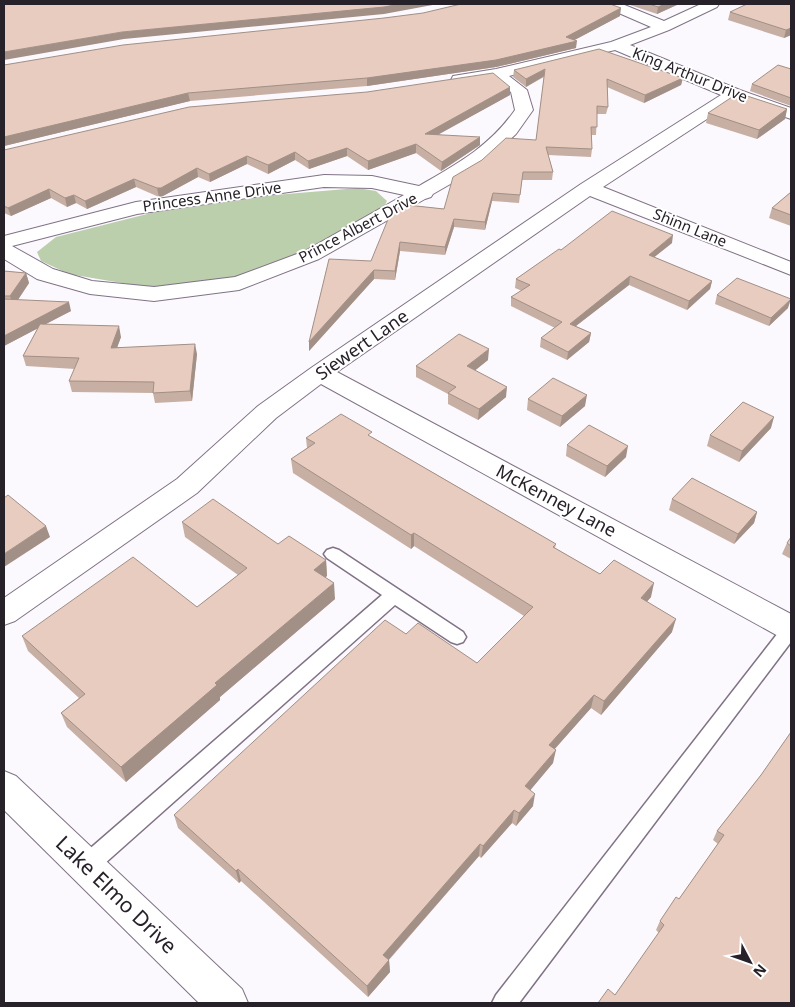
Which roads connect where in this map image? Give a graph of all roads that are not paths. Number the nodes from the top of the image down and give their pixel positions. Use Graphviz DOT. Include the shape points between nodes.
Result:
graph roads {
  1 [pos="610,4"];
  2 [pos="712,4"];
  3 [pos="664,27"];
  4 [pos="616,45"];
  5 [pos="496,74"];
  6 [pos="440,82"];
  7 [pos="734,94"];
  8 [pos="791,114"];
  9 [pos="588,188"];
  10 [pos="424,193"];
  11 [pos="4,242"];
  12 [pos="4,250"];
  13 [pos="791,269"];
  14 [pos="154,294"];
  15 [pos="152,316"];
  16 [pos="320,373"];
  17 [pos="333,554"];
  18 [pos="394,595"];
  19 [pos="4,614"];
  20 [pos="791,629"];
  21 [pos="457,637"];
  22 [pos="4,787"];
  23 [pos="86,866"];
  24 [pos="228,1003"];
  25 [pos="504,1003"];
  1 -- 3 [label="street"];
  2 -- 3 [label="street"];
  3 -- 4 [label="street"];
  4 -- 5 [label="street"];
  4 -- 7 [label="street, King Arthur Drive"];
  5 -- 6 [label="street"];
  5 -- 10 [label="street, Prince Albert Drive" via="519,90 524,110 495,145 473,163"];
  7 -- 8 [label="street, King Arthur Drive"];
  7 -- 9 [label="street, Siewert Lane"];
  9 -- 13 [label="street, Shinn Lane"];
  9 -- 16 [label="street, Siewert Lane"];
  10 -- 11 [label="street, Princess Anne Drive" via="372,182 324,181 136,208"];
  10 -- 14 [label="street, Prince Albert Drive" via="312,255 239,283"];
  12 -- 14 [label="street, Prince Albert Drive" via="45,274 90,286"];
  14 -- 15 [label="street"];
  16 -- 19 [label="street, Siewert Lane" via="267,412 187,486"];
  16 -- 20 [label="street, McKenney Lane"];
  17 -- 18 [label="lane"];
  18 -- 21 [label="lane"];
  18 -- 23 [label="lane"];
  20 -- 25 [label="lane"];
  22 -- 23 [label="street, Lake Elmo Drive"];
  23 -- 24 [label="street, Lake Elmo Drive"];
}
